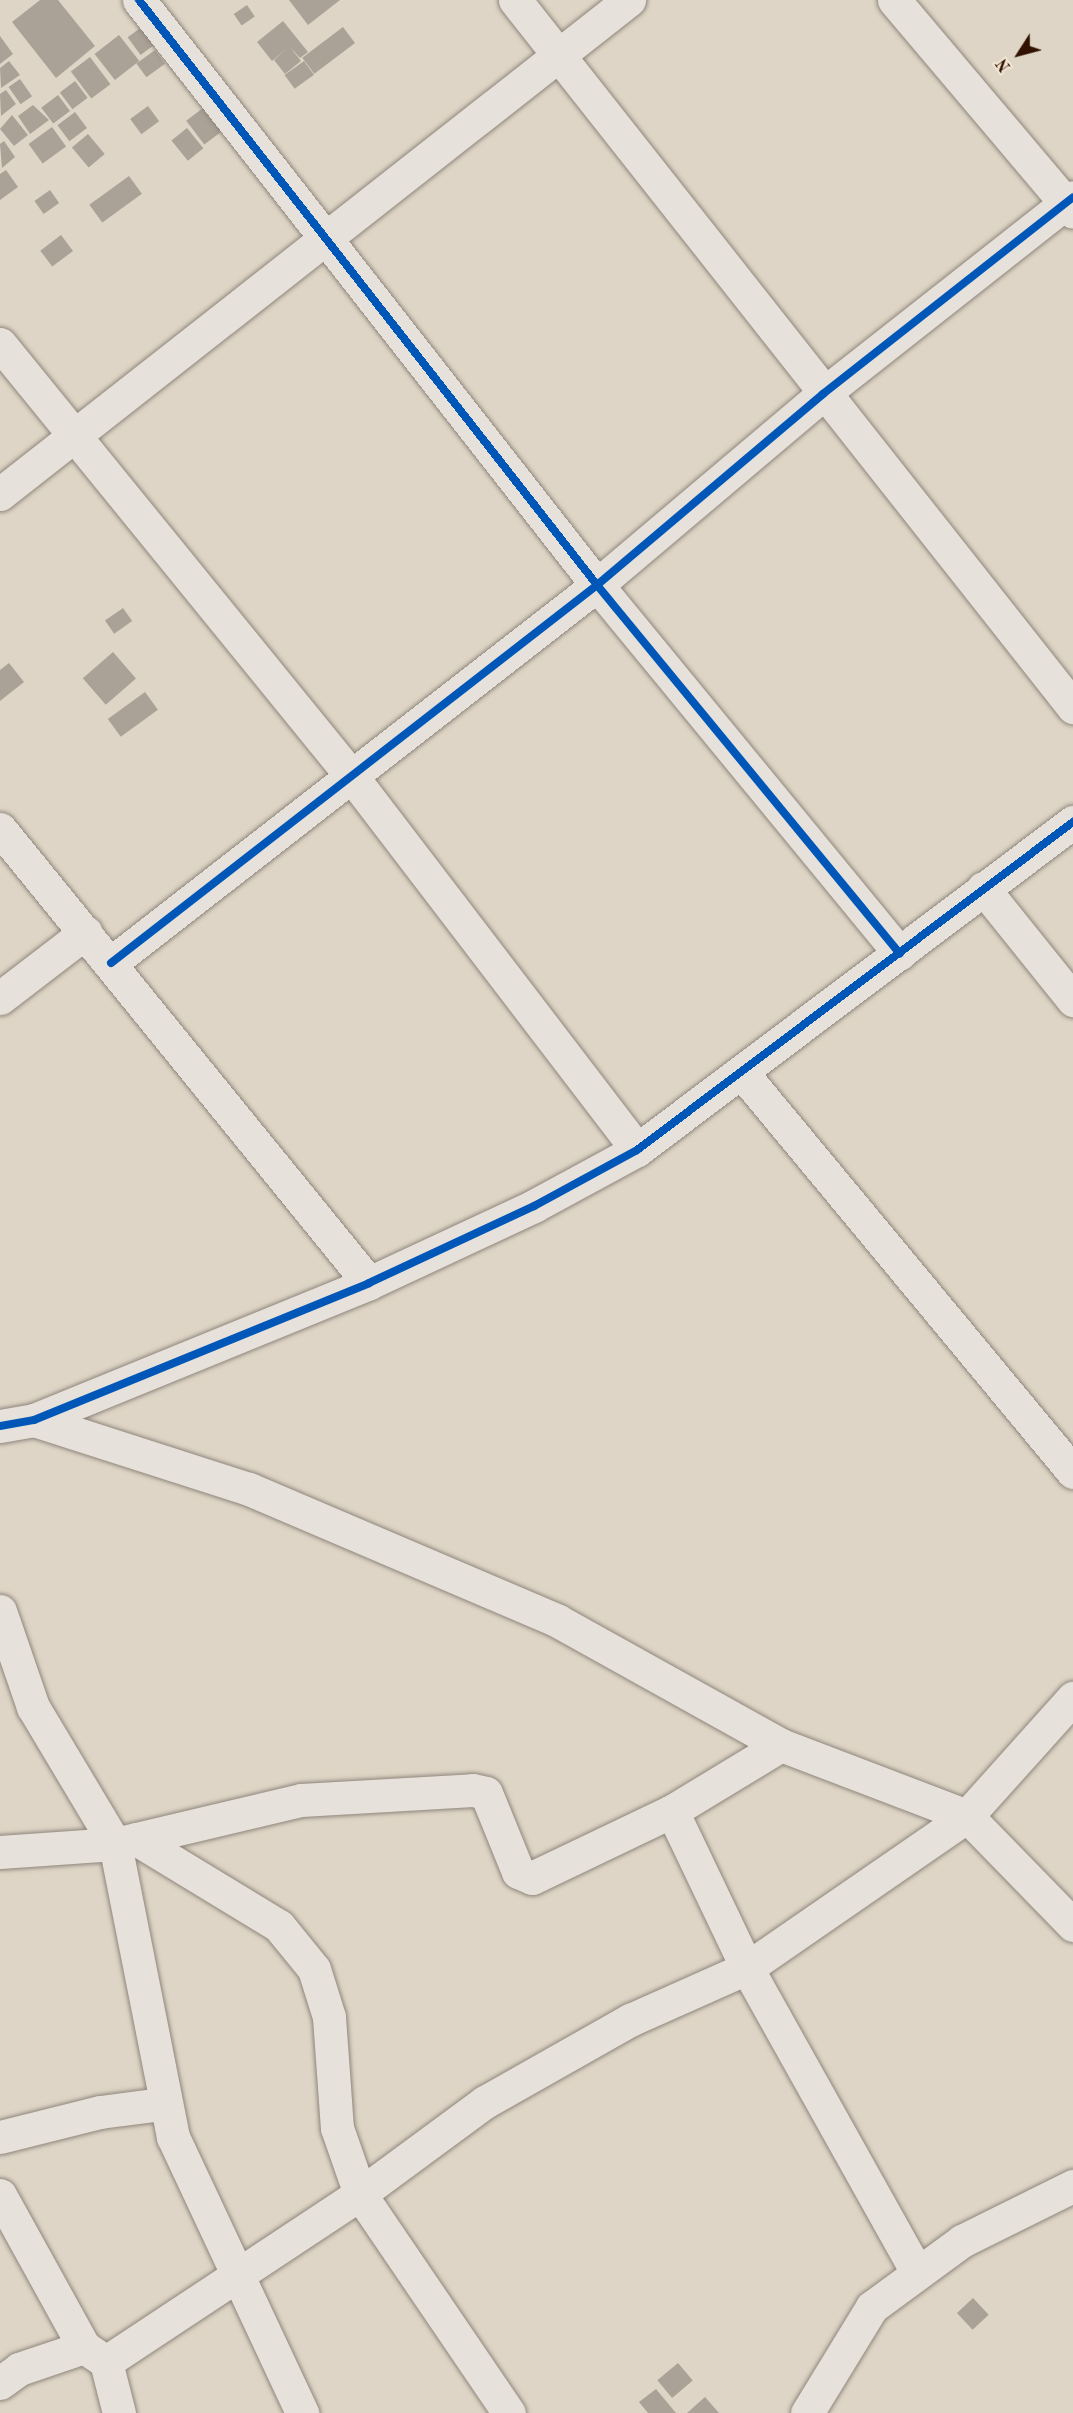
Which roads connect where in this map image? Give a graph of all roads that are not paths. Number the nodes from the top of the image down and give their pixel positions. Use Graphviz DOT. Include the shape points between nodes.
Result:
graph roads {
  1 [pos="139,0"];
  2 [pos="515,0"];
  3 [pos="629,0"];
  4 [pos="894,0"];
  5 [pos="562,55"];
  6 [pos="1070,204"];
  7 [pos="327,238"];
  8 [pos="0,344"];
  9 [pos="823,394"];
  10 [pos="74,435"];
  11 [pos="0,494"];
  12 [pos="597,585"];
  13 [pos="1073,707"];
  14 [pos="353,778"];
  15 [pos="1073,822"];
  16 [pos="0,829"];
  17 [pos="983,888"];
  18 [pos="86,932"];
  19 [pos="900,954"];
  20 [pos="111,963"];
  21 [pos="0,998"];
  22 [pos="1073,1000"];
  23 [pos="743,1074"];
  24 [pos="637,1150"];
  25 [pos="369,1283"];
  26 [pos="34,1420"];
  27 [pos="0,1426"];
  28 [pos="1073,1472"];
  29 [pos="0,1611"];
  30 [pos="1073,1698"];
  31 [pos="781,1745"];
  32 [pos="672,1811"];
  33 [pos="967,1816"];
  34 [pos="125,1841"];
  35 [pos="0,1852"];
  36 [pos="1073,1926"];
  37 [pos="747,1968"];
  38 [pos="162,2104"];
  39 [pos="0,2137"];
  40 [pos="1073,2186"];
  41 [pos="360,2194"];
  42 [pos="0,2195"];
  43 [pos="916,2271"];
  44 [pos="236,2275"];
  45 [pos="95,2354"];
  46 [pos="0,2383"];
  47 [pos="119,2413"];
  48 [pos="302,2413"];
  49 [pos="509,2413"];
  50 [pos="807,2413"];
  1 -- 7 [label="street"];
  2 -- 5 [label="street"];
  3 -- 5 [label="street"];
  4 -- 6 [label="street"];
  5 -- 7 [label="street"];
  5 -- 9 [label="street"];
  6 -- 9 [label="street"];
  7 -- 10 [label="street"];
  7 -- 12 [label="street"];
  8 -- 10 [label="street"];
  9 -- 12 [label="street"];
  9 -- 13 [label="street"];
  10 -- 11 [label="street"];
  10 -- 14 [label="street"];
  12 -- 14 [label="street"];
  12 -- 19 [label="street"];
  14 -- 20 [label="street"];
  14 -- 24 [label="street"];
  15 -- 17 [label="street"];
  16 -- 18 [label="street"];
  17 -- 19 [label="street"];
  17 -- 22 [label="street"];
  18 -- 20 [label="street"];
  18 -- 21 [label="street"];
  19 -- 23 [label="street"];
  20 -- 25 [label="street"];
  23 -- 24 [label="street"];
  23 -- 28 [label="street"];
  24 -- 25 [label="street" via="534,1206"];
  25 -- 26 [label="street"];
  26 -- 27 [label="street"];
  26 -- 31 [label="street" via="249,1489 558,1621"];
  29 -- 34 [label="street" via="33,1707"];
  30 -- 33 [label="street"];
  31 -- 32 [label="street"];
  31 -- 33 [label="street"];
  32 -- 34 [label="street" via="532,1878 518,1872 486,1793 473,1790 301,1800"];
  32 -- 37 [label="street"];
  33 -- 36 [label="street"];
  33 -- 37 [label="street"];
  34 -- 35 [label="street"];
  34 -- 38 [label="street"];
  34 -- 41 [label="street" via="279,1926 314,1969 329,2017 337,2128"];
  37 -- 41 [label="street" via="630,2020 485,2102"];
  37 -- 43 [label="street"];
  38 -- 39 [label="street" via="100,2112"];
  38 -- 44 [label="street"];
  40 -- 43 [label="street" via="962,2241"];
  41 -- 44 [label="street"];
  41 -- 49 [label="street"];
  42 -- 45 [label="street"];
  43 -- 50 [label="street" via="858,2324"];
  44 -- 45 [label="street"];
  44 -- 48 [label="street"];
  45 -- 46 [label="street" via="19,2369"];
  45 -- 47 [label="street"];
}
